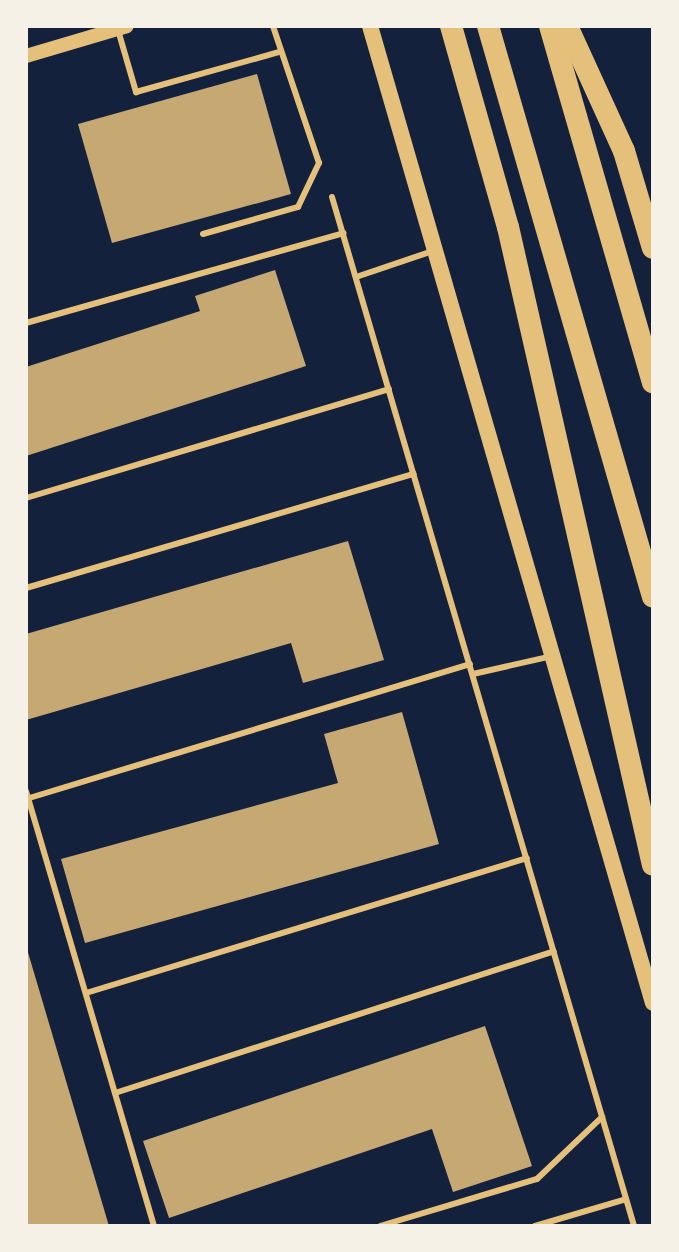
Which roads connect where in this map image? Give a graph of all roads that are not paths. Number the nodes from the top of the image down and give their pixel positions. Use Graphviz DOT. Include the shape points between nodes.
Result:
graph roads {
  1 [pos="273,26"];
  2 [pos="370,26"];
  3 [pos="451,26"];
  4 [pos="488,26"];
  5 [pos="550,26"];
  6 [pos="567,26"];
  7 [pos="122,27"];
  8 [pos="279,52"];
  9 [pos="26,56"];
  10 [pos="332,197"];
  11 [pos="343,233"];
  12 [pos="203,234"];
  13 [pos="653,248"];
  14 [pos="436,250"];
  15 [pos="356,277"];
  16 [pos="26,323"];
  17 [pos="653,382"];
  18 [pos="389,389"];
  19 [pos="414,474"];
  20 [pos="26,498"];
  21 [pos="26,588"];
  22 [pos="653,597"];
  23 [pos="555,656"];
  24 [pos="470,664"];
  25 [pos="473,674"];
  26 [pos="27,796"];
  27 [pos="527,858"];
  28 [pos="653,865"];
  29 [pos="554,951"];
  30 [pos="86,993"];
  31 [pos="653,1003"];
  32 [pos="115,1093"];
  33 [pos="602,1117"];
  34 [pos="626,1199"];
  35 [pos="154,1226"];
  36 [pos="380,1226"];
  37 [pos="535,1226"];
  38 [pos="634,1226"];
  1 -- 8 [label="lane"];
  2 -- 14 [label="main road"];
  3 -- 28 [label="highway" via="508,227"];
  4 -- 22 [label="highway"];
  5 -- 17 [label="highway"];
  6 -- 13 [label="highway" via="624,151"];
  7 -- 8 [label="lane" via="136,92"];
  7 -- 9 [label="street"];
  8 -- 12 [label="lane" via="319,163 298,207"];
  10 -- 11 [label="lane"];
  11 -- 15 [label="lane"];
  11 -- 16 [label="lane"];
  14 -- 15 [label="lane"];
  14 -- 23 [label="main road"];
  15 -- 18 [label="lane"];
  18 -- 19 [label="lane"];
  18 -- 20 [label="lane"];
  19 -- 21 [label="lane"];
  19 -- 24 [label="lane"];
  23 -- 25 [label="lane"];
  23 -- 31 [label="main road"];
  24 -- 25 [label="lane"];
  24 -- 26 [label="lane"];
  25 -- 27 [label="lane"];
  26 -- 30 [label="lane"];
  27 -- 29 [label="lane"];
  27 -- 30 [label="lane"];
  29 -- 32 [label="lane"];
  29 -- 33 [label="lane"];
  30 -- 32 [label="lane"];
  32 -- 35 [label="lane"];
  33 -- 34 [label="lane"];
  33 -- 36 [label="lane" via="537,1179"];
  34 -- 37 [label="lane"];
  34 -- 38 [label="lane"];
}
